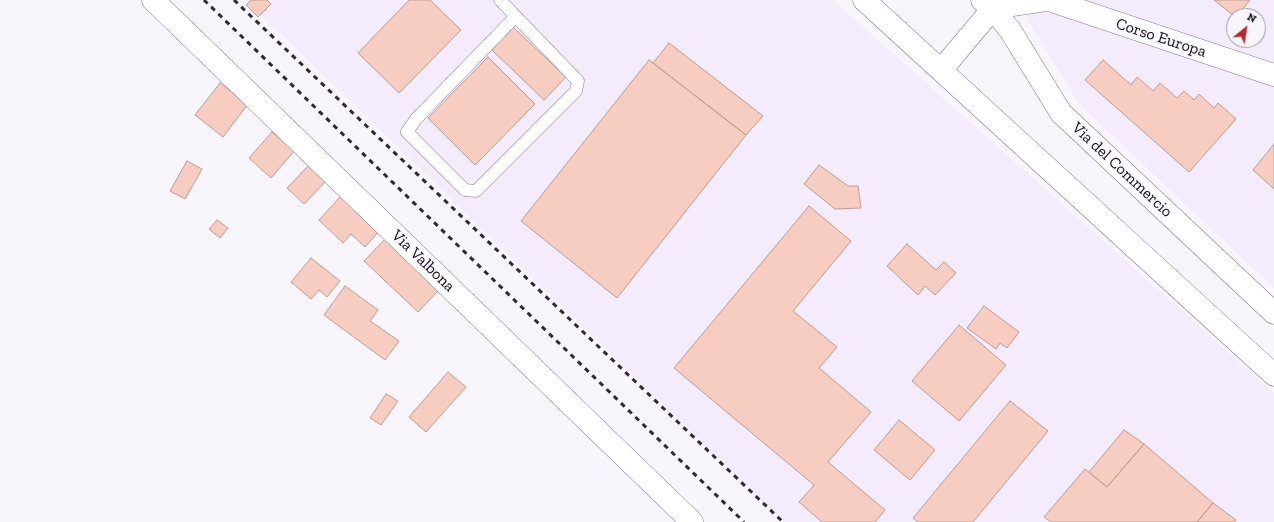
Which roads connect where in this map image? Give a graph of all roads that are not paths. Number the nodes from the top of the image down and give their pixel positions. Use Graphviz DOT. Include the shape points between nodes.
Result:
graph roads {
  1 [pos="153,0"];
  2 [pos="500,0"];
  3 [pos="864,0"];
  4 [pos="1047,0"];
  5 [pos="991,3"];
  6 [pos="515,17"];
  7 [pos="942,69"];
  8 [pos="1274,75"];
  9 [pos="1274,313"];
  10 [pos="1274,375"];
  11 [pos="692,522"];
  1 -- 11 [label="street, Via Valbona"];
  2 -- 6 [label="lane"];
  3 -- 7 [label="street"];
  4 -- 5 [label="street, Corso Europa"];
  4 -- 8 [label="street, Corso Europa"];
  5 -- 7 [label="street"];
  5 -- 9 [label="street, Via del Commercio" via="1061,113"];
  6 -- 6 [label="lane" via="578,81 576,90 476,191 465,190 407,132 416,119"];
  7 -- 10 [label="street"];
}
